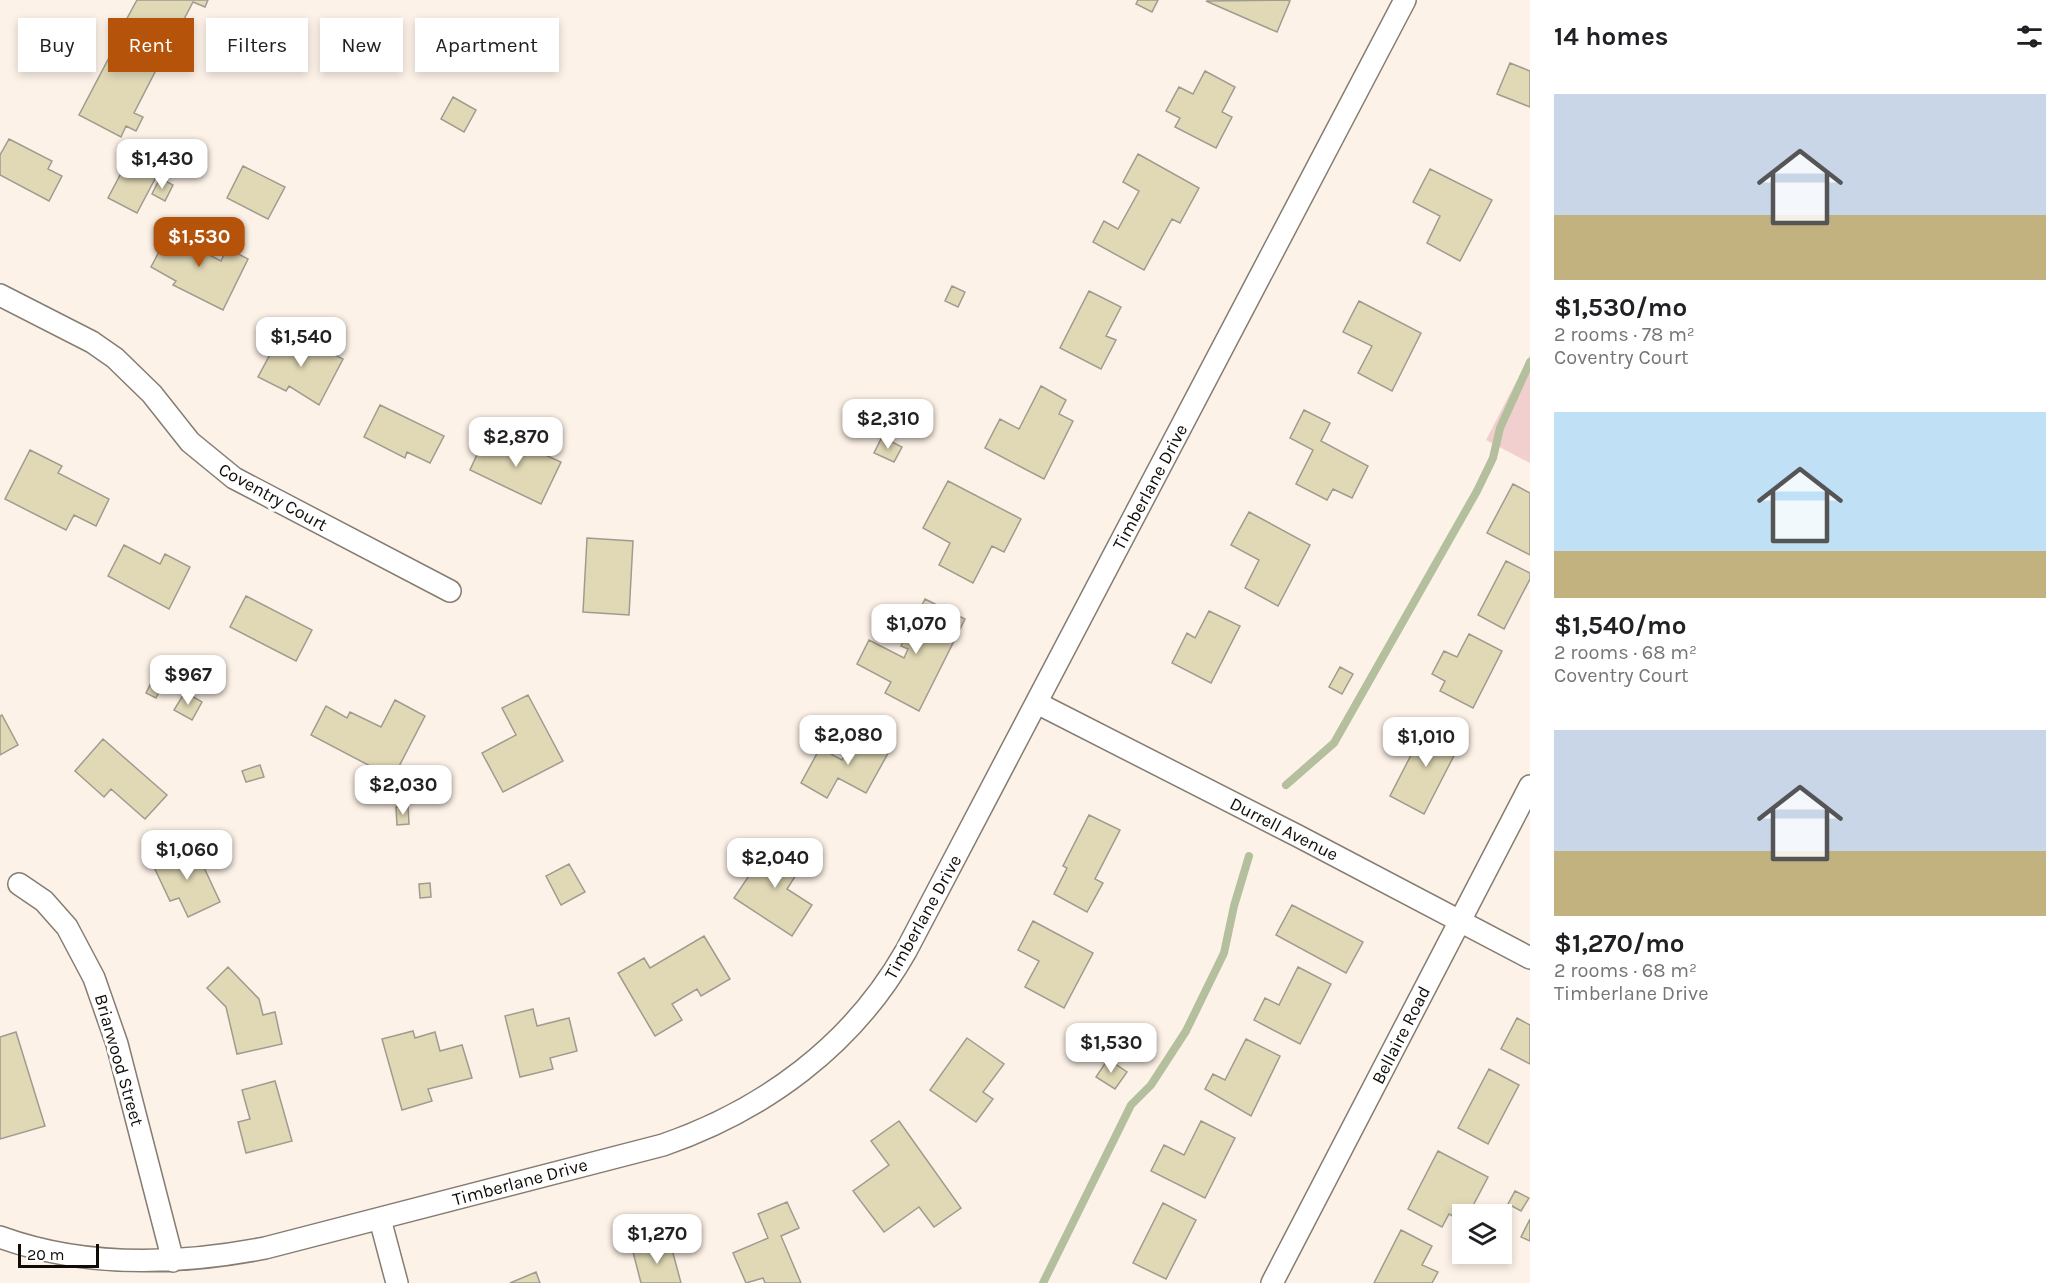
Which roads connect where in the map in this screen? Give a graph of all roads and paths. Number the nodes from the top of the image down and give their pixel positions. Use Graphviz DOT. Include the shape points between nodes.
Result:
graph roads {
  1 [pos="1405,0"];
  2 [pos="0,295"];
  3 [pos="450,591"];
  4 [pos="1037,702"];
  5 [pos="1530,786"];
  6 [pos="19,884"];
  7 [pos="1460,922"];
  8 [pos="1530,958"];
  9 [pos="380,1219"];
  10 [pos="0,1237"];
  11 [pos="173,1261"];
  12 [pos="397,1283"];
  13 [pos="1272,1283"];
  1 -- 4 [label="street, Timberlane Drive"];
  2 -- 3 [label="street, Coventry Court" via="115,358 152,394 190,442 234,478"];
  4 -- 7 [label="street, Durrell Avenue"];
  4 -- 9 [label="street, Timberlane Drive" via="896,970 851,1027 796,1076 744,1111 663,1145"];
  5 -- 7 [label="street, Bellaire Road"];
  6 -- 11 [label="street, Briarwood Street" via="44,901 67,927 94,978 117,1044"];
  7 -- 8 [label="street, Durrell Avenue"];
  7 -- 13 [label="street, Bellaire Road"];
  9 -- 11 [label="street, Timberlane Drive" via="265,1248"];
  9 -- 12 [label="street"];
  10 -- 11 [label="street, Timberlane Drive" via="83,1257"];
}
